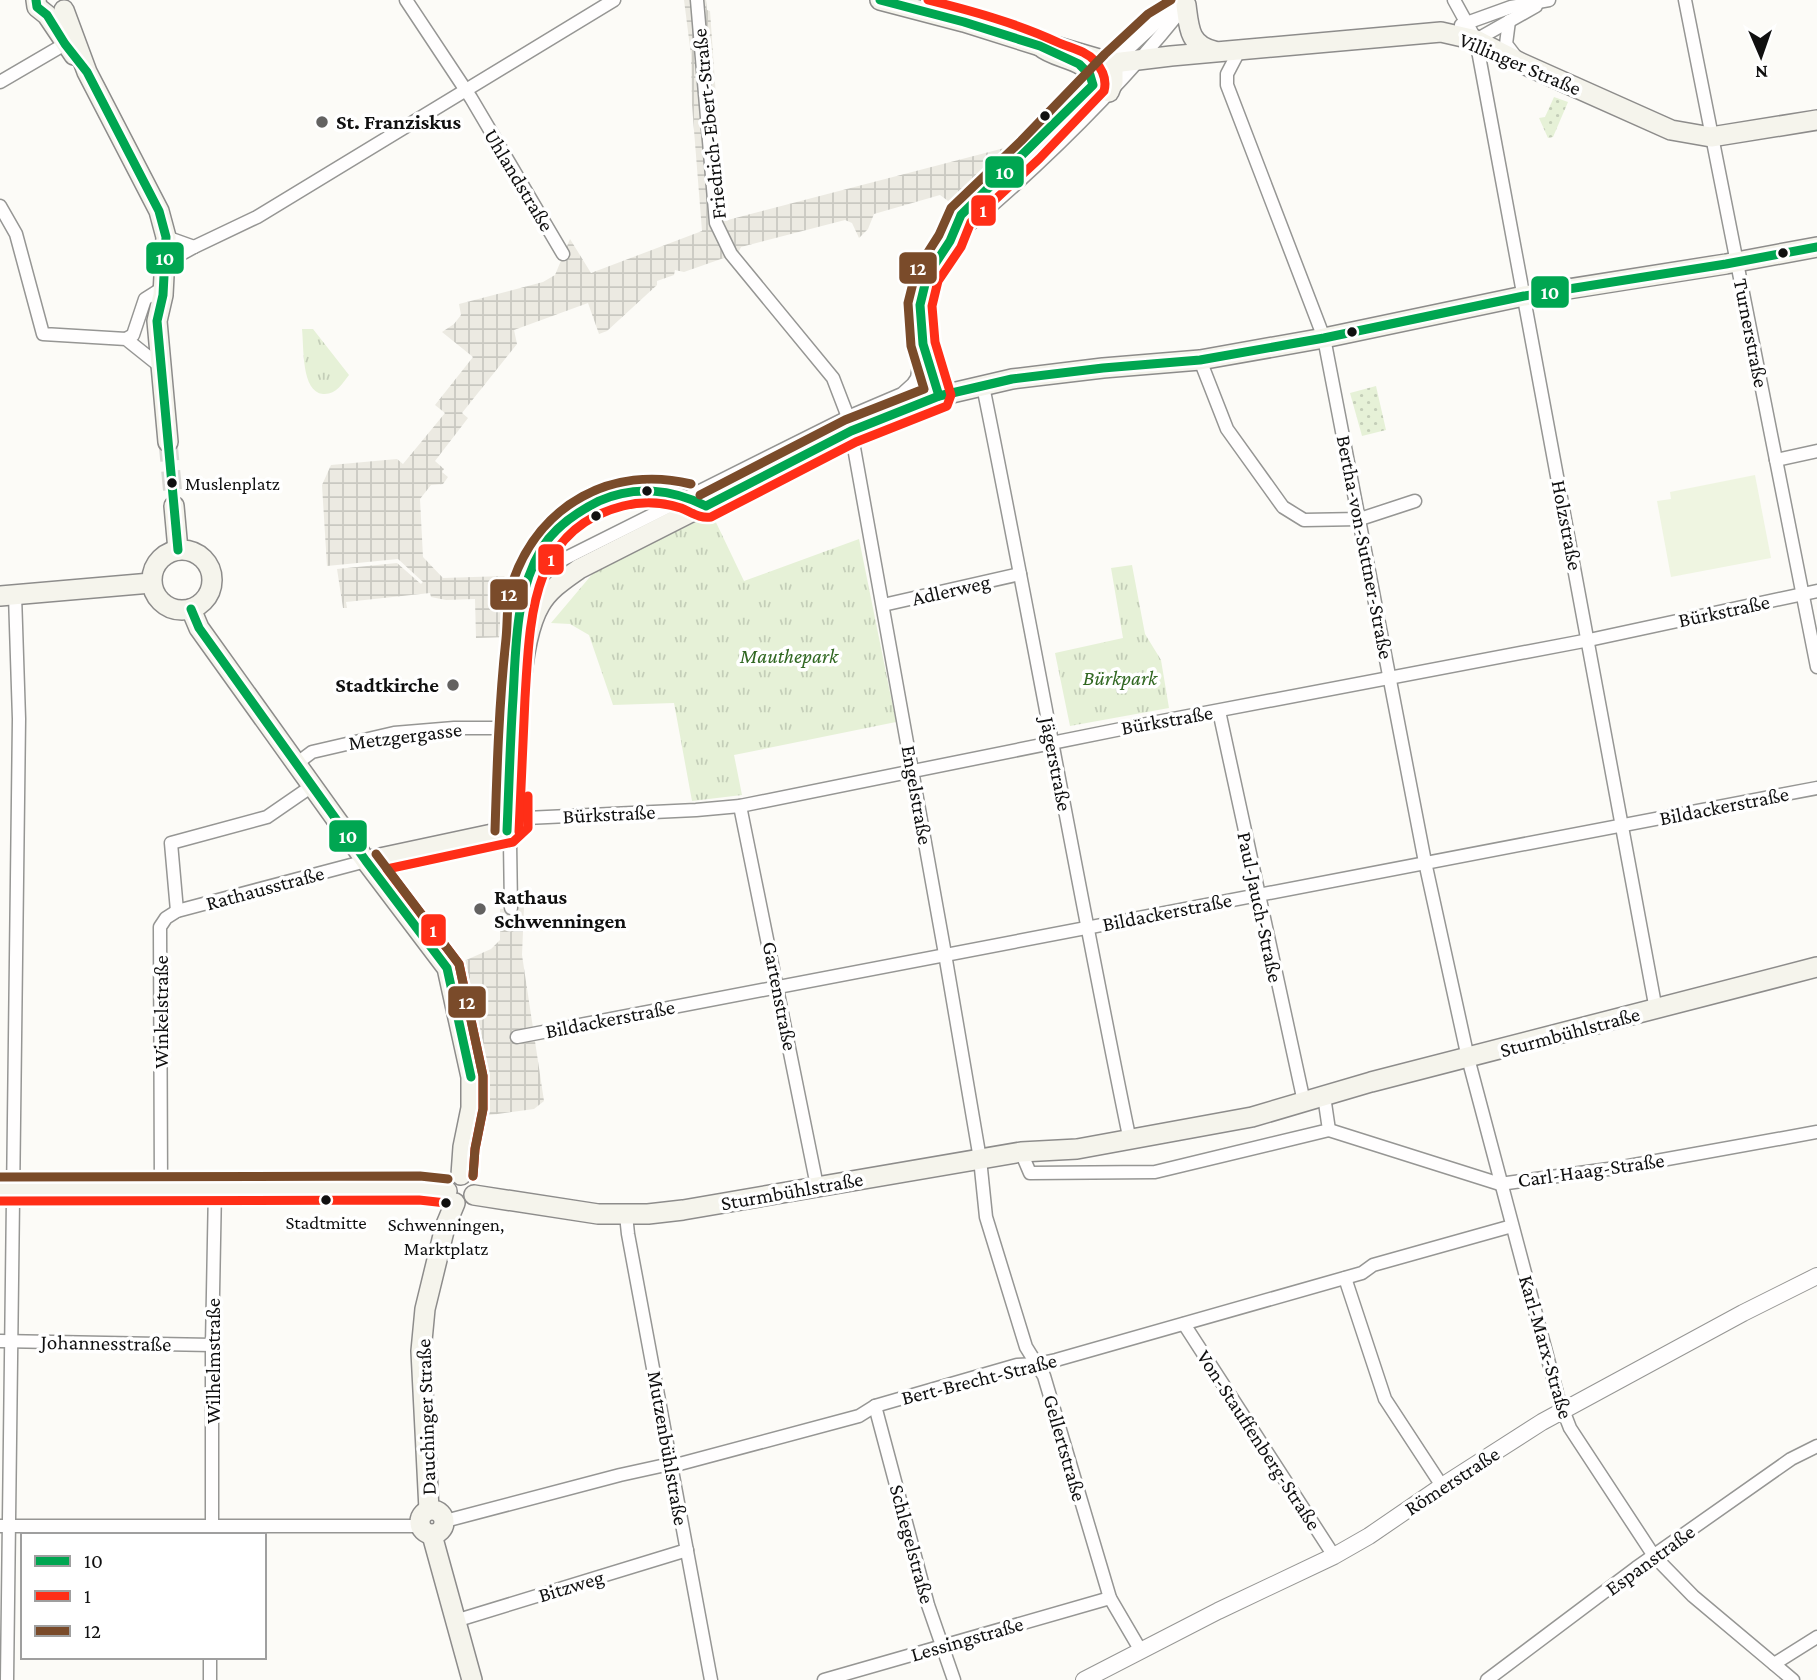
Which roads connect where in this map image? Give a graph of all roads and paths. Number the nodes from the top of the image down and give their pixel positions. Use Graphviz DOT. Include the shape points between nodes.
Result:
graph roads {
  1 [pos="407,0"];
  2 [pos="614,0"];
  3 [pos="697,0"];
  4 [pos="880,0"];
  5 [pos="1454,0"];
  6 [pos="1685,0"];
  7 [pos="1546,1"];
  8 [pos="1188,2"];
  9 [pos="59,5"];
  10 [pos="1509,21"];
  11 [pos="1472,32"];
  12 [pos="65,44"];
  13 [pos="1040,46"];
  14 [pos="1214,51"];
  15 [pos="1239,51"];
  16 [pos="1124,61"];
  17 [pos="1521,63"];
  18 [pos="88,72"];
  19 [pos="0,82"];
  20 [pos="1101,89"];
  21 [pos="466,90"];
  22 [pos="1817,120"];
  23 [pos="1711,137"];
  24 [pos="0,206"];
  25 [pos="166,237"];
  26 [pos="194,247"];
  27 [pos="1817,247"];
  28 [pos="564,254"];
  29 [pos="1738,262"];
  30 [pos="165,263"];
  31 [pos="164,287"];
  32 [pos="1524,296"];
  33 [pos="1324,338"];
  34 [pos="126,340"];
  35 [pos="923,344"];
  36 [pos="1200,360"];
  37 [pos="161,367"];
  38 [pos="983,386"];
  39 [pos="939,397"];
  40 [pos="849,424"];
  41 [pos="168,442"];
  42 [pos="1817,451"];
  43 [pos="1776,460"];
  44 [pos="688,496"];
  45 [pos="1415,501"];
  46 [pos="174,506"];
  47 [pos="706,506"];
  48 [pos="1360,519"];
  49 [pos="178,550"];
  50 [pos="1020,574"];
  51 [pos="528,577"];
  52 [pos="151,583"];
  53 [pos="523,590"];
  54 [pos="1817,591"];
  55 [pos="1802,594"];
  56 [pos="7,595"];
  57 [pos="883,605"];
  58 [pos="191,609"];
  59 [pos="1589,640"];
  60 [pos="524,654"];
  61 [pos="1817,667"];
  62 [pos="1391,678"];
  63 [pos="1219,711"];
  64 [pos="515,728"];
  65 [pos="1052,743"];
  66 [pos="296,764"];
  67 [pos="913,770"];
  68 [pos="312,786"];
  69 [pos="1817,788"];
  70 [pos="740,806"];
  71 [pos="1622,825"];
  72 [pos="511,827"];
  73 [pos="366,861"];
  74 [pos="1425,862"];
  75 [pos="1257,895"];
  76 [pos="511,908"];
  77 [pos="177,911"];
  78 [pos="1087,927"];
  79 [pos="945,954"];
  80 [pos="1817,967"];
  81 [pos="778,987"];
  82 [pos="1656,1010"];
  83 [pos="517,1037"];
  84 [pos="1468,1058"];
  85 [pos="1324,1096"];
  86 [pos="1304,1102"];
  87 [pos="1329,1130"];
  88 [pos="1817,1132"];
  89 [pos="1130,1141"];
  90 [pos="1021,1152"];
  91 [pos="980,1160"];
  92 [pos="461,1175"];
  93 [pos="1500,1184"];
  94 [pos="817,1186"];
  95 [pos="215,1188"];
  96 [pos="7,1189"];
  97 [pos="161,1189"];
  98 [pos="474,1195"];
  99 [pos="451,1197"];
  100 [pos="626,1215"];
  101 [pos="1511,1226"];
  102 [pos="1817,1276"];
  103 [pos="1345,1278"];
  104 [pos="1184,1324"];
  105 [pos="6,1341"];
  106 [pos="212,1345"];
  107 [pos="1037,1364"];
  108 [pos="875,1406"];
  109 [pos="1563,1412"];
  110 [pos="1817,1446"];
  111 [pos="672,1466"];
  112 [pos="1443,1486"];
  113 [pos="431,1522"];
  114 [pos="4,1526"];
  115 [pos="212,1529"];
  116 [pos="687,1550"];
  117 [pos="1334,1556"];
  118 [pos="1654,1556"];
  119 [pos="1110,1598"];
  120 [pos="455,1621"];
  121 [pos="1817,1637"];
  122 [pos="941,1646"];
  123 [pos="1141,1651"];
  124 [pos="210,1659"];
  125 [pos="1774,1664"];
  126 [pos="7,1680"];
  127 [pos="210,1680"];
  128 [pos="472,1680"];
  129 [pos="711,1680"];
  130 [pos="824,1680"];
  131 [pos="954,1680"];
  132 [pos="1084,1680"];
  133 [pos="1487,1680"];
  134 [pos="1793,1680"];
  1 -- 21 [label="street, Uhlandstraße"];
  2 -- 21 [label="street"];
  3 -- 40 [label="street, Friedrich-Ebert-Straße" via="716,223 731,254 833,378"];
  4 -- 13 [label="main road"];
  5 -- 11 [label="street"];
  6 -- 23 [label="street, Turnerstraße"];
  7 -- 10 [label="street"];
  7 -- 11 [label="street" via="1511,7"];
  8 -- 14 [label="main road" via="1193,38 1200,48"];
  8 -- 16 [label="street"];
  8 -- 16 [label="street" via="1155,23"];
  9 -- 12 [label="main road"];
  9 -- 18 [label="main road"];
  10 -- 11 [label="street"];
  10 -- 17 [label="street" via="1506,44"];
  11 -- 15 [label="main road, Villinger Straße"];
  11 -- 17 [label="main road, Villinger Straße"];
  11 -- 32 [label="street, Holzstraße"];
  12 -- 18 [label="main road"];
  12 -- 19 [label="street"];
  13 -- 16 [label="main road"];
  13 -- 20 [label="main road" via="1078,61"];
  14 -- 15 [label="main road, Villinger Straße"];
  14 -- 16 [label="main road, Villinger Straße"];
  15 -- 33 [label="street, Bertha-von-Suttner-Straße" via="1227,74 1227,85"];
  16 -- 20 [label="main road" via="1113,82"];
  17 -- 23 [label="main road, Villinger Straße" via="1671,130"];
  18 -- 25 [label="main road" via="159,211"];
  20 -- 35 [label="street" via="975,221 950,241 927,276 920,305"];
  21 -- 26 [label="street" via="257,218"];
  21 -- 28 [label="street, Uhlandstraße"];
  22 -- 23 [label="main road, Villinger Straße"];
  23 -- 29 [label="street, Turnerstraße"];
  24 -- 34 [label="street" via="16,234 43,334"];
  25 -- 26 [label="street"];
  25 -- 30 [label="main road"];
  26 -- 30 [label="street"];
  27 -- 29 [label="main road"];
  29 -- 32 [label="main road"];
  29 -- 43 [label="street, Turnerstraße"];
  30 -- 31 [label="main road"];
  31 -- 34 [label="street" via="145,299 133,335"];
  31 -- 37 [label="main road" via="157,321"];
  32 -- 33 [label="main road"];
  32 -- 59 [label="street, Holzstraße"];
  33 -- 36 [label="main road"];
  33 -- 48 [label="street, Bertha-von-Suttner-Straße"];
  34 -- 37 [label="street"];
  35 -- 39 [label="street"];
  35 -- 40 [label="street" via="913,384"];
  36 -- 38 [label="main road" via="1103,368"];
  36 -- 48 [label="street" via="1227,429 1283,507 1304,520"];
  37 -- 41 [label="main road"];
  38 -- 39 [label="main road"];
  38 -- 50 [label="street, Jägerstraße"];
  39 -- 40 [label="main road"];
  40 -- 44 [label="street"];
  40 -- 47 [label="main road"];
  40 -- 57 [label="street, Engelstraße"];
  42 -- 43 [label="street"];
  43 -- 55 [label="street, Turnerstraße"];
  44 -- 47 [label="street"];
  44 -- 51 [label="street"];
  44 -- 51 [label="street" via="647,490 594,504 552,534"];
  45 -- 48 [label="street"];
  46 -- 49 [label="main road"];
  47 -- 60 [label="main road" via="579,569 547,594"];
  48 -- 62 [label="street, Bertha-von-Suttner-Straße"];
  49 -- 52 [label="main road" via="155,565"];
  49 -- 58 [label="main road" via="199,555 212,573 209,595"];
  50 -- 57 [label="street, Adlerweg"];
  50 -- 65 [label="street, Jägerstraße"];
  51 -- 53 [label="street"];
  52 -- 56 [label="main road"];
  52 -- 58 [label="main road" via="161,603 181,611"];
  53 -- 60 [label="street"];
  53 -- 64 [label="street"];
  54 -- 55 [label="street, Bürkstraße"];
  55 -- 59 [label="street, Bürkstraße"];
  55 -- 61 [label="street, Turnerstraße"];
  56 -- 96 [label="street" via="19,719"];
  57 -- 67 [label="street, Engelstraße"];
  58 -- 66 [label="main road" via="199,628"];
  59 -- 62 [label="street, Bürkstraße"];
  59 -- 71 [label="street, Holzstraße"];
  60 -- 64 [label="main road"];
  62 -- 63 [label="street, Bürkstraße"];
  62 -- 74 [label="street, Bertha-von-Suttner-Straße"];
  63 -- 65 [label="street, Bürkstraße"];
  63 -- 75 [label="street, Paul-Jauch-Straße"];
  64 -- 66 [label="street, Metzgergasse" via="394,733 312,752"];
  64 -- 72 [label="main road"];
  65 -- 67 [label="street, Bürkstraße"];
  65 -- 78 [label="street, Jägerstraße"];
  66 -- 68 [label="main road"];
  67 -- 70 [label="street, Bürkstraße"];
  67 -- 79 [label="street, Engelstraße"];
  68 -- 73 [label="main road"];
  68 -- 77 [label="street" via="267,817 171,844"];
  69 -- 71 [label="street, Bildackerstraße"];
  70 -- 72 [label="street, Bürkstraße" via="526,818"];
  70 -- 81 [label="street, Gartenstraße"];
  71 -- 74 [label="street, Bildackerstraße"];
  71 -- 82 [label="street, Holzstraße"];
  72 -- 73 [label="main road, Rathausstraße"];
  72 -- 76 [label="street"];
  73 -- 77 [label="street, Rathausstraße"];
  73 -- 92 [label="main road" via="447,968 471,1077"];
  74 -- 75 [label="street, Bildackerstraße"];
  74 -- 84 [label="street, Bertha-von-Suttner-Straße"];
  75 -- 78 [label="street, Bildackerstraße"];
  75 -- 86 [label="street, Paul-Jauch-Straße"];
  77 -- 97 [label="street, Winkelstraße" via="160,927"];
  78 -- 79 [label="street, Bildackerstraße"];
  78 -- 89 [label="street, Jägerstraße"];
  79 -- 81 [label="street, Bildackerstraße"];
  79 -- 91 [label="street, Engelstraße"];
  80 -- 82 [label="main road, Sturmbühlstraße"];
  81 -- 83 [label="street, Bildackerstraße"];
  81 -- 94 [label="street, Gartenstraße"];
  82 -- 84 [label="main road, Sturmbühlstraße"];
  84 -- 85 [label="main road, Sturmbühlstraße"];
  84 -- 93 [label="street, Karl-Marx-Straße"];
  85 -- 86 [label="main road, Sturmbühlstraße"];
  85 -- 87 [label="street"];
  86 -- 89 [label="main road, Sturmbühlstraße"];
  87 -- 90 [label="street" via="1155,1172 1030,1173"];
  87 -- 93 [label="street, Carl-Haag-Straße"];
  88 -- 93 [label="street, Carl-Haag-Straße"];
  89 -- 90 [label="main road, Sturmbühlstraße"];
  90 -- 91 [label="main road, Sturmbühlstraße"];
  91 -- 94 [label="main road, Sturmbühlstraße"];
  91 -- 107 [label="street, Gellertstraße" via="986,1217 1026,1347"];
  92 -- 98 [label="main road" via="472,1180"];
  92 -- 99 [label="main road" via="451,1179"];
  93 -- 101 [label="street, Karl-Marx-Straße"];
  94 -- 100 [label="main road, Sturmbühlstraße" via="683,1210"];
  95 -- 97 [label="main road"];
  95 -- 99 [label="main road" via="407,1188"];
  95 -- 106 [label="street, Wilhelmstraße"];
  96 -- 97 [label="main road"];
  96 -- 105 [label="street"];
  98 -- 99 [label="main road" via="464,1203"];
  98 -- 100 [label="main road, Sturmbühlstraße"];
  99 -- 113 [label="main road, Dauchinger Straße" via="425,1309 421,1351"];
  100 -- 111 [label="street, Mutzenbühlstraße"];
  101 -- 103 [label="street, Bert-Brecht-Straße" via="1373,1265"];
  101 -- 109 [label="street, Karl-Marx-Straße"];
  102 -- 109 [label="street, Römerstraße"];
  103 -- 104 [label="street, Bert-Brecht-Straße"];
  103 -- 112 [label="street" via="1385,1399"];
  104 -- 107 [label="street, Bert-Brecht-Straße"];
  104 -- 117 [label="street, Von-Stauffenberg-Straße"];
  105 -- 106 [label="street, Johannesstraße"];
  105 -- 114 [label="street"];
  106 -- 115 [label="street, Wilhelmstraße"];
  107 -- 108 [label="street, Bert-Brecht-Straße" via="1017,1365"];
  107 -- 119 [label="street, Gellertstraße"];
  108 -- 111 [label="street, Bert-Brecht-Straße" via="859,1416"];
  108 -- 122 [label="street, Schlegelstraße"];
  109 -- 112 [label="street, Römerstraße"];
  109 -- 118 [label="street, Karl-Marx-Straße"];
  110 -- 118 [label="street, Espanstraße" via="1791,1459"];
  111 -- 113 [label="street, Bert-Brecht-Straße"];
  111 -- 116 [label="street, Mutzenbühlstraße"];
  112 -- 117 [label="street, Römerstraße"];
  113 -- 115 [label="street, Bert-Brecht-Straße"];
  113 -- 120 [label="main road, Dauchinger Straße"];
  114 -- 115 [label="street, Bert-Brecht-Straße"];
  114 -- 126 [label="street"];
  116 -- 120 [label="street, Bitzweg"];
  116 -- 129 [label="street, Mutzenbühlstraße"];
  117 -- 123 [label="street, Römerstraße"];
  118 -- 125 [label="street, Karl-Marx-Straße" via="1693,1597"];
  118 -- 133 [label="street, Espanstraße"];
  119 -- 122 [label="street, Lessingstraße"];
  119 -- 123 [label="street, Gellertstraße"];
  120 -- 128 [label="main road, Dauchinger Straße"];
  121 -- 125 [label="street"];
  122 -- 130 [label="street, Lessingstraße"];
  122 -- 131 [label="street, Schlegelstraße"];
  123 -- 132 [label="street, Römerstraße"];
  124 -- 127 [label="street"];
  125 -- 134 [label="street, Karl-Marx-Straße"];
}
